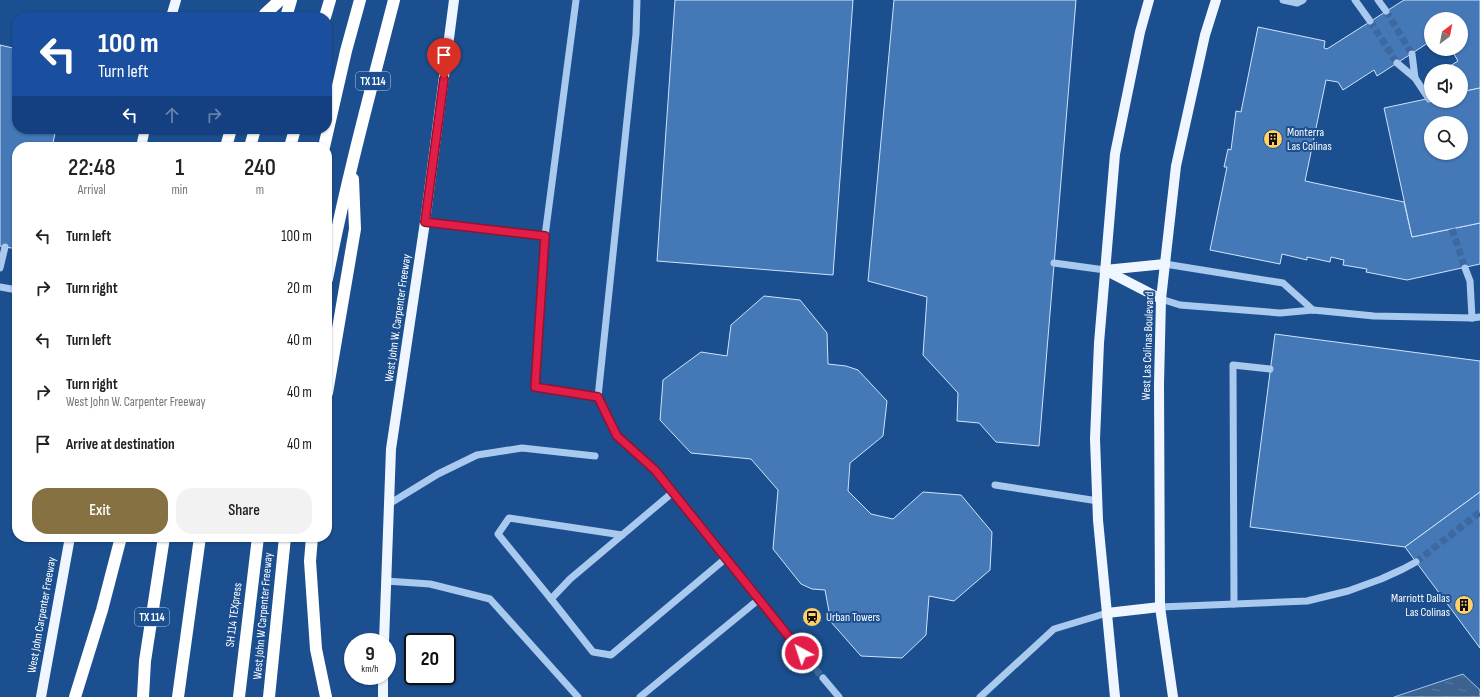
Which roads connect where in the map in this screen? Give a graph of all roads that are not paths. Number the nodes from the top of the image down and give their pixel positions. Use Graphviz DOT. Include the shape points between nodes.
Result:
graph roads {
  1 [pos="176,0"];
  2 [pos="280,0"];
  3 [pos="291,0"];
  4 [pos="330,0"];
  5 [pos="360,0"];
  6 [pos="394,0"];
  7 [pos="454,0"];
  8 [pos="576,0"];
  9 [pos="638,0"];
  10 [pos="1149,0"];
  11 [pos="1216,0"];
  12 [pos="1283,0"];
  13 [pos="1303,0"];
  14 [pos="1356,0"];
  15 [pos="1378,0"];
  16 [pos="1386,11"];
  17 [pos="172,12"];
  18 [pos="267,12"];
  19 [pos="287,12"];
  20 [pos="326,12"];
  21 [pos="1370,21"];
  22 [pos="1412,54"];
  23 [pos="1396,63"];
  24 [pos="1416,78"];
  25 [pos="1424,91"];
  26 [pos="332,112"];
  27 [pos="353,163"];
  28 [pos="425,222"];
  29 [pos="545,236"];
  30 [pos="5,247"];
  31 [pos="332,255"];
  32 [pos="1054,263"];
  33 [pos="1165,264"];
  34 [pos="0,268"];
  35 [pos="1465,268"];
  36 [pos="1105,270"];
  37 [pos="0,288"];
  38 [pos="12,289"];
  39 [pos="1161,299"];
  40 [pos="1313,310"];
  41 [pos="1476,318"];
  42 [pos="332,364"];
  43 [pos="1270,369"];
  44 [pos="598,397"];
  45 [pos="595,456"];
  46 [pos="996,485"];
  47 [pos="672,492"];
  48 [pos="1098,501"];
  49 [pos="389,504"];
  50 [pos="622,535"];
  51 [pos="69,542"];
  52 [pos="120,542"];
  53 [pos="163,542"];
  54 [pos="199,542"];
  55 [pos="257,542"];
  56 [pos="284,542"];
  57 [pos="312,542"];
  58 [pos="725,559"];
  59 [pos="1416,562"];
  60 [pos="386,581"];
  61 [pos="551,598"];
  62 [pos="758,600"];
  63 [pos="1234,604"];
  64 [pos="1160,607"];
  65 [pos="1107,613"];
  66 [pos="384,633"];
  67 [pos="802,653"];
  68 [pos="823,678"];
  69 [pos="383,685"];
  70 [pos="40,697"];
  71 [pos="75,697"];
  72 [pos="143,697"];
  73 [pos="178,697"];
  74 [pos="239,697"];
  75 [pos="269,697"];
  76 [pos="326,697"];
  77 [pos="383,697"];
  78 [pos="578,697"];
  79 [pos="640,697"];
  80 [pos="839,697"];
  81 [pos="980,697"];
  82 [pos="1116,697"];
  83 [pos="1173,697"];
  1 -- 17 [label="main road"];
  2 -- 18 [label="highway"];
  3 -- 19 [label="highway"];
  4 -- 20 [label="highway"];
  5 -- 26 [label="highway"];
  6 -- 27 [label="highway, TX 114"];
  7 -- 28 [label="main road, West John W. Carpenter Freeway"];
  8 -- 29 [label="lane"];
  9 -- 44 [label="lane"];
  10 -- 36 [label="main road" via="1115,154"];
  11 -- 33 [label="main road, West Las Colinas Boulevard" via="1205,35 1176,166"];
  12 -- 13 [label="lane" via="1297,3"];
  14 -- 21 [label="lane"];
  15 -- 16 [label="lane"];
  22 -- 24 [label="lane"];
  23 -- 24 [label="lane"];
  24 -- 25 [label="lane"];
  27 -- 31 [label="highway, TX 114"];
  27 -- 42 [label="highway" via="355,230"];
  28 -- 29 [label="lane"];
  28 -- 49 [label="main road, West John W. Carpenter Freeway" via="391,449"];
  29 -- 44 [label="lane" via="535,387"];
  30 -- 34 [label="lane"];
  32 -- 36 [label="lane"];
  33 -- 36 [label="main road"];
  33 -- 39 [label="main road, West Las Colinas Boulevard"];
  33 -- 40 [label="lane" via="1283,283"];
  35 -- 41 [label="lane" via="1470,281"];
  36 -- 39 [label="main road"];
  36 -- 48 [label="main road" via="1095,439"];
  37 -- 38 [label="lane"];
  39 -- 40 [label="lane" via="1180,305 1280,313"];
  39 -- 64 [label="main road, West Las Colinas Boulevard"];
  40 -- 41 [label="lane" via="1374,316"];
  43 -- 63 [label="lane" via="1233,365"];
  44 -- 47 [label="lane" via="617,436 655,470"];
  45 -- 49 [label="lane" via="522,448 477,456 438,474"];
  46 -- 48 [label="lane"];
  47 -- 50 [label="lane"];
  47 -- 58 [label="lane"];
  48 -- 65 [label="main road"];
  49 -- 60 [label="main road, West John W. Carpenter Freeway"];
  50 -- 61 [label="lane"];
  50 -- 61 [label="lane" via="510,518 498,534"];
  51 -- 70 [label="main road, West John Carpenter Freeway"];
  52 -- 71 [label="highway"];
  53 -- 72 [label="highway, TX 114" via="145,661"];
  54 -- 73 [label="highway"];
  55 -- 74 [label="highway, SH 114 TEXpress"];
  56 -- 75 [label="highway, West John W Carpenter Freeway"];
  57 -- 76 [label="highway" via="310,561 316,649"];
  58 -- 61 [label="lane" via="611,654 593,652"];
  58 -- 62 [label="lane"];
  59 -- 63 [label="lane" via="1375,582 1307,601"];
  60 -- 66 [label="main road, West John W. Carpenter Freeway"];
  60 -- 78 [label="lane" via="430,584 490,599"];
  62 -- 67 [label="lane"];
  62 -- 79 [label="lane"];
  63 -- 64 [label="lane"];
  64 -- 65 [label="main road"];
  64 -- 83 [label="main road, West Las Colinas Boulevard"];
  65 -- 81 [label="lane" via="1054,629"];
  65 -- 82 [label="main road"];
  68 -- 80 [label="lane"];
  69 -- 77 [label="main road"];
}
